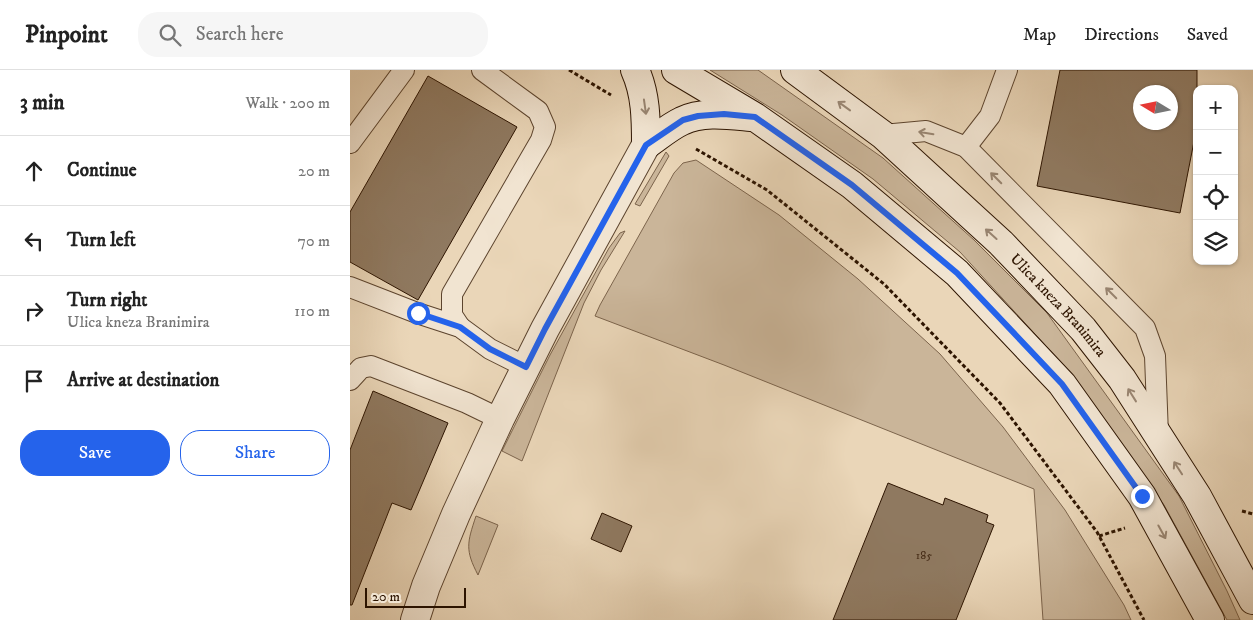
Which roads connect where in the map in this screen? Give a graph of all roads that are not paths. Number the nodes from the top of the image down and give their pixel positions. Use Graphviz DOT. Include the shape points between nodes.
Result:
graph roads {
  1 [pos="404,70"];
  2 [pos="482,70"];
  3 [pos="635,70"];
  4 [pos="676,70"];
  5 [pos="795,70"];
  6 [pos="1007,70"];
  7 [pos="755,117"];
  8 [pos="883,135"];
  9 [pos="350,143"];
  10 [pos="646,145"];
  11 [pos="966,147"];
  12 [pos="350,287"];
  13 [pos="460,327"];
  14 [pos="526,367"];
  15 [pos="350,380"];
  16 [pos="500,418"];
  17 [pos="1158,437"];
  18 [pos="1253,600"];
  19 [pos="414,620"];
  20 [pos="1210,620"];
  1 -- 9 [label="lane"];
  2 -- 13 [label="lane" via="538,111 545,127 541,140 452,294 452,315"];
  3 -- 10 [label="main road, one-way" via="644,104"];
  4 -- 7 [label="main road"];
  8 -- 5 [label="main road, Ulica kneza Branimira, one-way"];
  6 -- 11 [label="lane" via="990,116"];
  7 -- 10 [label="main road" via="698,116 683,120"];
  7 -- 20 [label="main road, one-way" via="852,185 957,273 1062,384 1142,496"];
  11 -- 8 [label="lane, one-way" via="926,131"];
  17 -- 8 [label="main road, Ulica kneza Branimira, one-way" via="1122,379 1083,329 1001,243"];
  10 -- 14 [label="main road"];
  17 -- 11 [label="lane, one-way" via="1155,356 1145,328"];
  12 -- 13 [label="lane"];
  13 -- 14 [label="lane" via="490,349"];
  14 -- 16 [label="main road"];
  15 -- 16 [label="lane" via="360,368 370,366"];
  16 -- 19 [label="main road" via="452,523"];
  18 -- 17 [label="main road, Ulica kneza Branimira, one-way" via="1197,496"];
}
